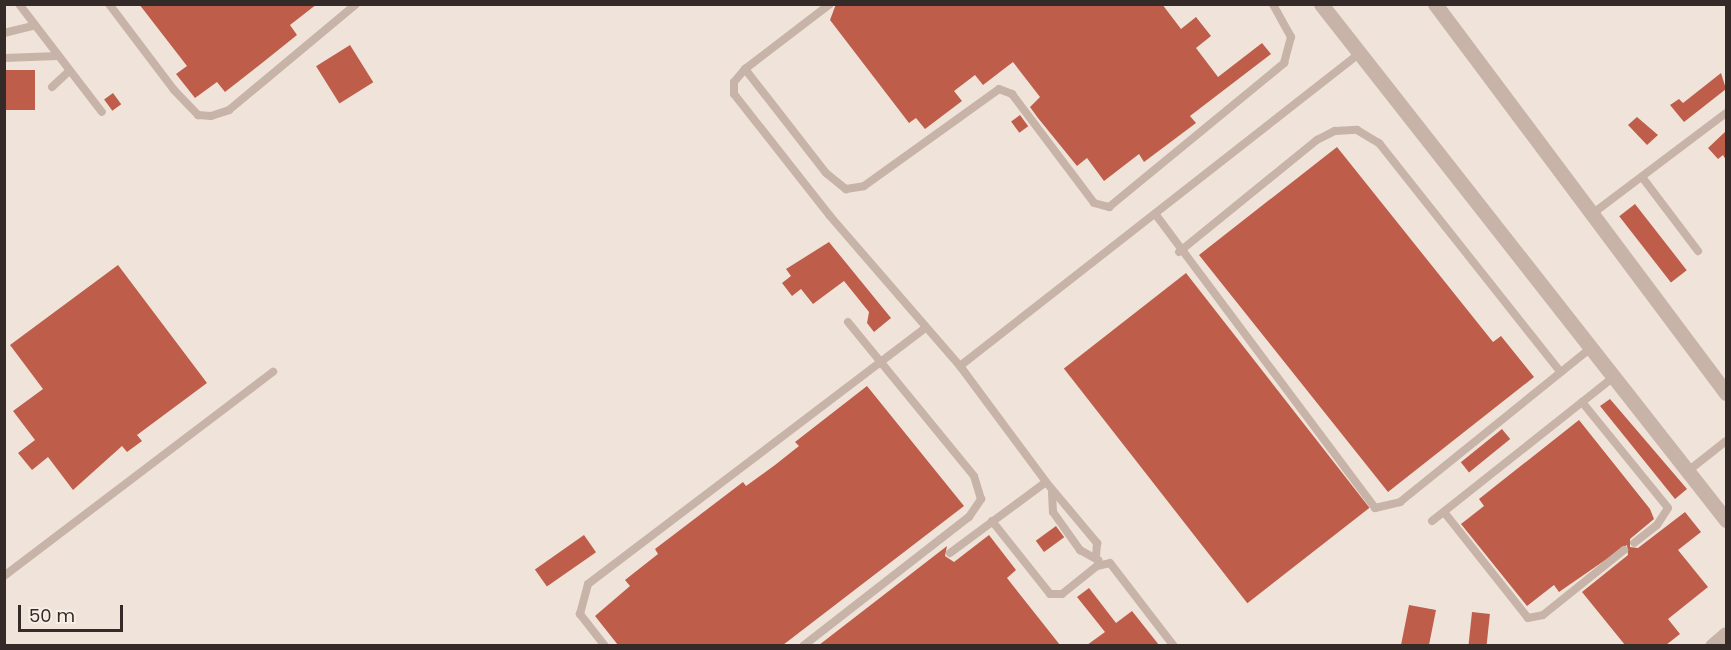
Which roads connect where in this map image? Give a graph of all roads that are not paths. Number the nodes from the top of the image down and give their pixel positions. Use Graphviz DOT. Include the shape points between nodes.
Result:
graph roads {
  1 [pos="19,4"];
  2 [pos="109,4"];
  3 [pos="356,4"];
  4 [pos="830,4"];
  5 [pos="1273,4"];
  6 [pos="1321,4"];
  7 [pos="1435,4"];
  8 [pos="35,25"];
  9 [pos="4,33"];
  10 [pos="1360,52"];
  11 [pos="58,56"];
  12 [pos="4,58"];
  13 [pos="745,69"];
  14 [pos="69,71"];
  15 [pos="52,87"];
  16 [pos="102,112"];
  17 [pos="1726,113"];
  18 [pos="1642,177"];
  19 [pos="1156,215"];
  20 [pos="1590,215"];
  21 [pos="1698,251"];
  22 [pos="1179,252"];
  23 [pos="848,322"];
  24 [pos="925,328"];
  25 [pos="1590,348"];
  26 [pos="881,364"];
  27 [pos="960,366"];
  28 [pos="1560,371"];
  29 [pos="273,372"];
  30 [pos="1614,377"];
  31 [pos="1726,393"];
  32 [pos="1582,402"];
  33 [pos="1726,441"];
  34 [pos="1688,471"];
  35 [pos="1046,483"];
  36 [pos="1052,493"];
  37 [pos="1444,512"];
  38 [pos="1726,520"];
  39 [pos="992,521"];
  40 [pos="1432,521"];
  41 [pos="1634,543"];
  42 [pos="1624,550"];
  43 [pos="950,553"];
  44 [pos="1098,560"];
  45 [pos="4,576"];
  46 [pos="1726,634"];
  47 [pos="605,645"];
  48 [pos="803,645"];
  49 [pos="1174,645"];
  50 [pos="1712,645"];
  1 -- 8 [label="lane"];
  2 -- 3 [label="lane" via="174,90 198,115 211,116 229,110"];
  4 -- 13 [label="lane"];
  5 -- 13 [label="lane" via="1291,37 1284,63 1108,207 1094,203 1012,94 999,89 864,186 846,189 826,173"];
  6 -- 10 [label="street"];
  7 -- 20 [label="street"];
  8 -- 9 [label="lane"];
  8 -- 11 [label="lane"];
  10 -- 19 [label="lane"];
  10 -- 25 [label="street"];
  11 -- 12 [label="lane"];
  11 -- 14 [label="lane"];
  13 -- 24 [label="lane" via="733,88 741,105"];
  14 -- 15 [label="lane"];
  14 -- 16 [label="lane"];
  17 -- 18 [label="lane"];
  18 -- 20 [label="lane"];
  18 -- 21 [label="lane"];
  19 -- 22 [label="lane"];
  19 -- 27 [label="lane"];
  20 -- 31 [label="street"];
  22 -- 28 [label="lane" via="1317,140 1335,131 1357,130 1379,143"];
  22 -- 28 [label="lane" via="1375,508 1400,502"];
  23 -- 26 [label="lane"];
  24 -- 26 [label="lane"];
  24 -- 27 [label="lane"];
  25 -- 28 [label="lane"];
  25 -- 30 [label="street"];
  26 -- 47 [label="lane" via="588,584 580,614"];
  26 -- 48 [label="lane" via="974,476 981,499 969,517"];
  27 -- 35 [label="lane"];
  29 -- 45 [label="lane"];
  30 -- 32 [label="lane"];
  30 -- 34 [label="street"];
  32 -- 37 [label="lane"];
  32 -- 41 [label="lane" via="1668,508"];
  33 -- 34 [label="lane"];
  34 -- 38 [label="street"];
  35 -- 36 [label="lane"];
  35 -- 39 [label="lane"];
  36 -- 44 [label="lane" via="1062,496 1097,543"];
  36 -- 44 [label="lane" via="1053,513 1080,550"];
  37 -- 40 [label="lane"];
  37 -- 42 [label="lane" via="1528,618 1550,610"];
  39 -- 43 [label="lane"];
  39 -- 44 [label="lane" via="1050,594 1062,594"];
  44 -- 49 [label="lane" via="1110,563"];
  46 -- 50 [label="street"];
}
